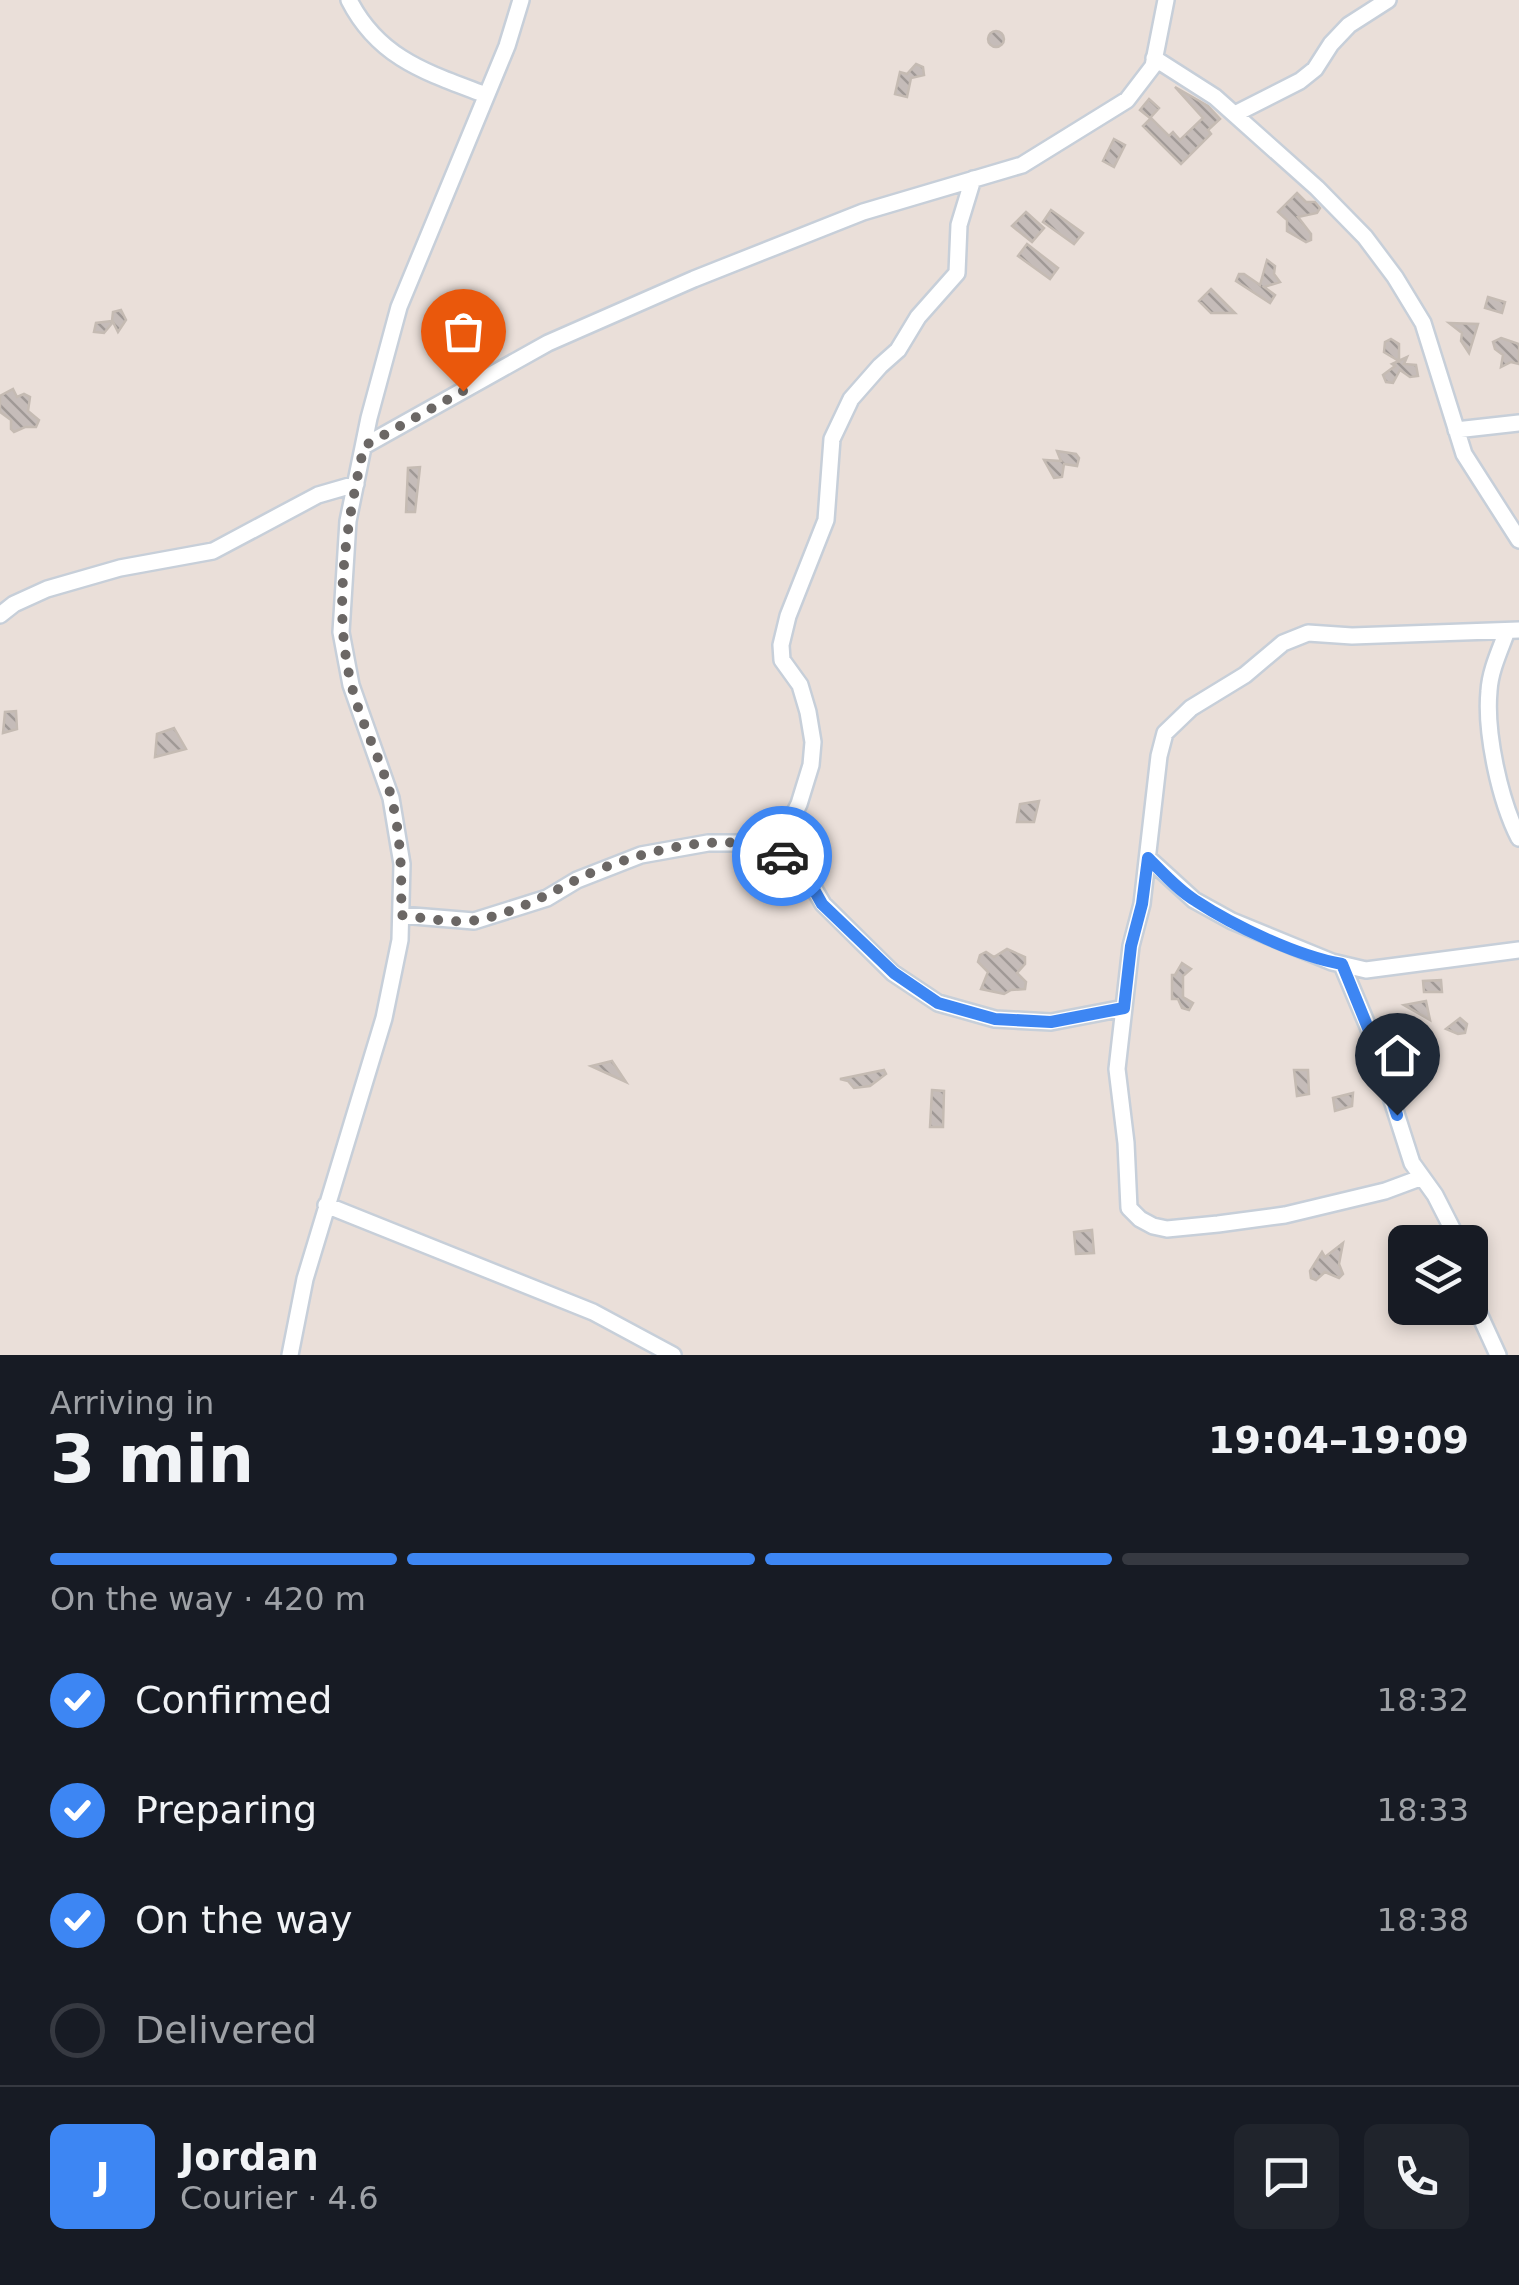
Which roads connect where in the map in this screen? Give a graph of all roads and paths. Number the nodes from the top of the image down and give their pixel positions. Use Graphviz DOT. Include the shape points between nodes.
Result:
graph roads {
  1 [pos="349,0"];
  2 [pos="521,0"];
  3 [pos="1166,0"];
  4 [pos="1388,0"];
  5 [pos="1154,58"];
  6 [pos="486,96"];
  7 [pos="1235,114"];
  8 [pos="973,180"];
  9 [pos="1519,423"];
  10 [pos="1456,430"];
  11 [pos="364,446"];
  12 [pos="356,484"];
  13 [pos="1519,540"];
  14 [pos="0,615"];
  15 [pos="1513,630"];
  16 [pos="1519,838"];
  17 [pos="775,851"];
  18 [pos="1148,858"];
  19 [pos="401,915"];
  20 [pos="1519,950"];
  21 [pos="1342,964"];
  22 [pos="1124,1008"];
  23 [pos="1420,1178"];
  24 [pos="326,1205"];
  25 [pos="1451,1225"];
  26 [pos="1484,1325"];
  27 [pos="1486,1329"];
  28 [pos="290,1355"];
  29 [pos="673,1355"];
  30 [pos="1487,1355"];
  31 [pos="1498,1355"];
  1 -- 6 [label="street" via="379,43"];
  2 -- 6 [label="street"];
  3 -- 5 [label="street"];
  4 -- 7 [label="street" via="1349,26 1300,81"];
  5 -- 7 [label="street"];
  5 -- 8 [label="street" via="1127,100 1022,165"];
  6 -- 11 [label="street" via="400,307"];
  7 -- 10 [label="street" via="1365,237 1395,277 1423,323"];
  8 -- 11 [label="street" via="863,212 661,292 548,342"];
  8 -- 17 [label="street" via="959,226 957,273 851,399 832,439 826,520 781,645 808,712 811,765"];
  9 -- 10 [label="street"];
  10 -- 13 [label="street"];
  11 -- 12 [label="street"];
  12 -- 14 [label="street" via="318,495 214,550 47,588"];
  12 -- 19 [label="street" via="341,632 351,685 392,798"];
  15 -- 16 [label="street" via="1492,677 1490,715 1504,799"];
  15 -- 18 [label="street" via="1308,634 1283,643 1165,734"];
  17 -- 19 [label="street" via="708,843 641,855 548,898 474,921"];
  17 -- 22 [label="street" via="802,868 822,904 894,973 938,1003 995,1019 1051,1022"];
  18 -- 21 [label="street" via="1194,900 1232,921"];
  18 -- 22 [label="street"];
  19 -- 24 [label="street" via="384,1018"];
  20 -- 21 [label="street" via="1366,970"];
  21 -- 23 [label="street"];
  22 -- 23 [label="street" via="1117,1069 1129,1208 1140,1219 1166,1228 1285,1214"];
  23 -- 25 [label="street"];
  24 -- 28 [label="street"];
  24 -- 29 [label="street" via="593,1312"];
  26 -- 27 [label="street"];
  27 -- 30 [label="street"];
  27 -- 31 [label="street"];
}
